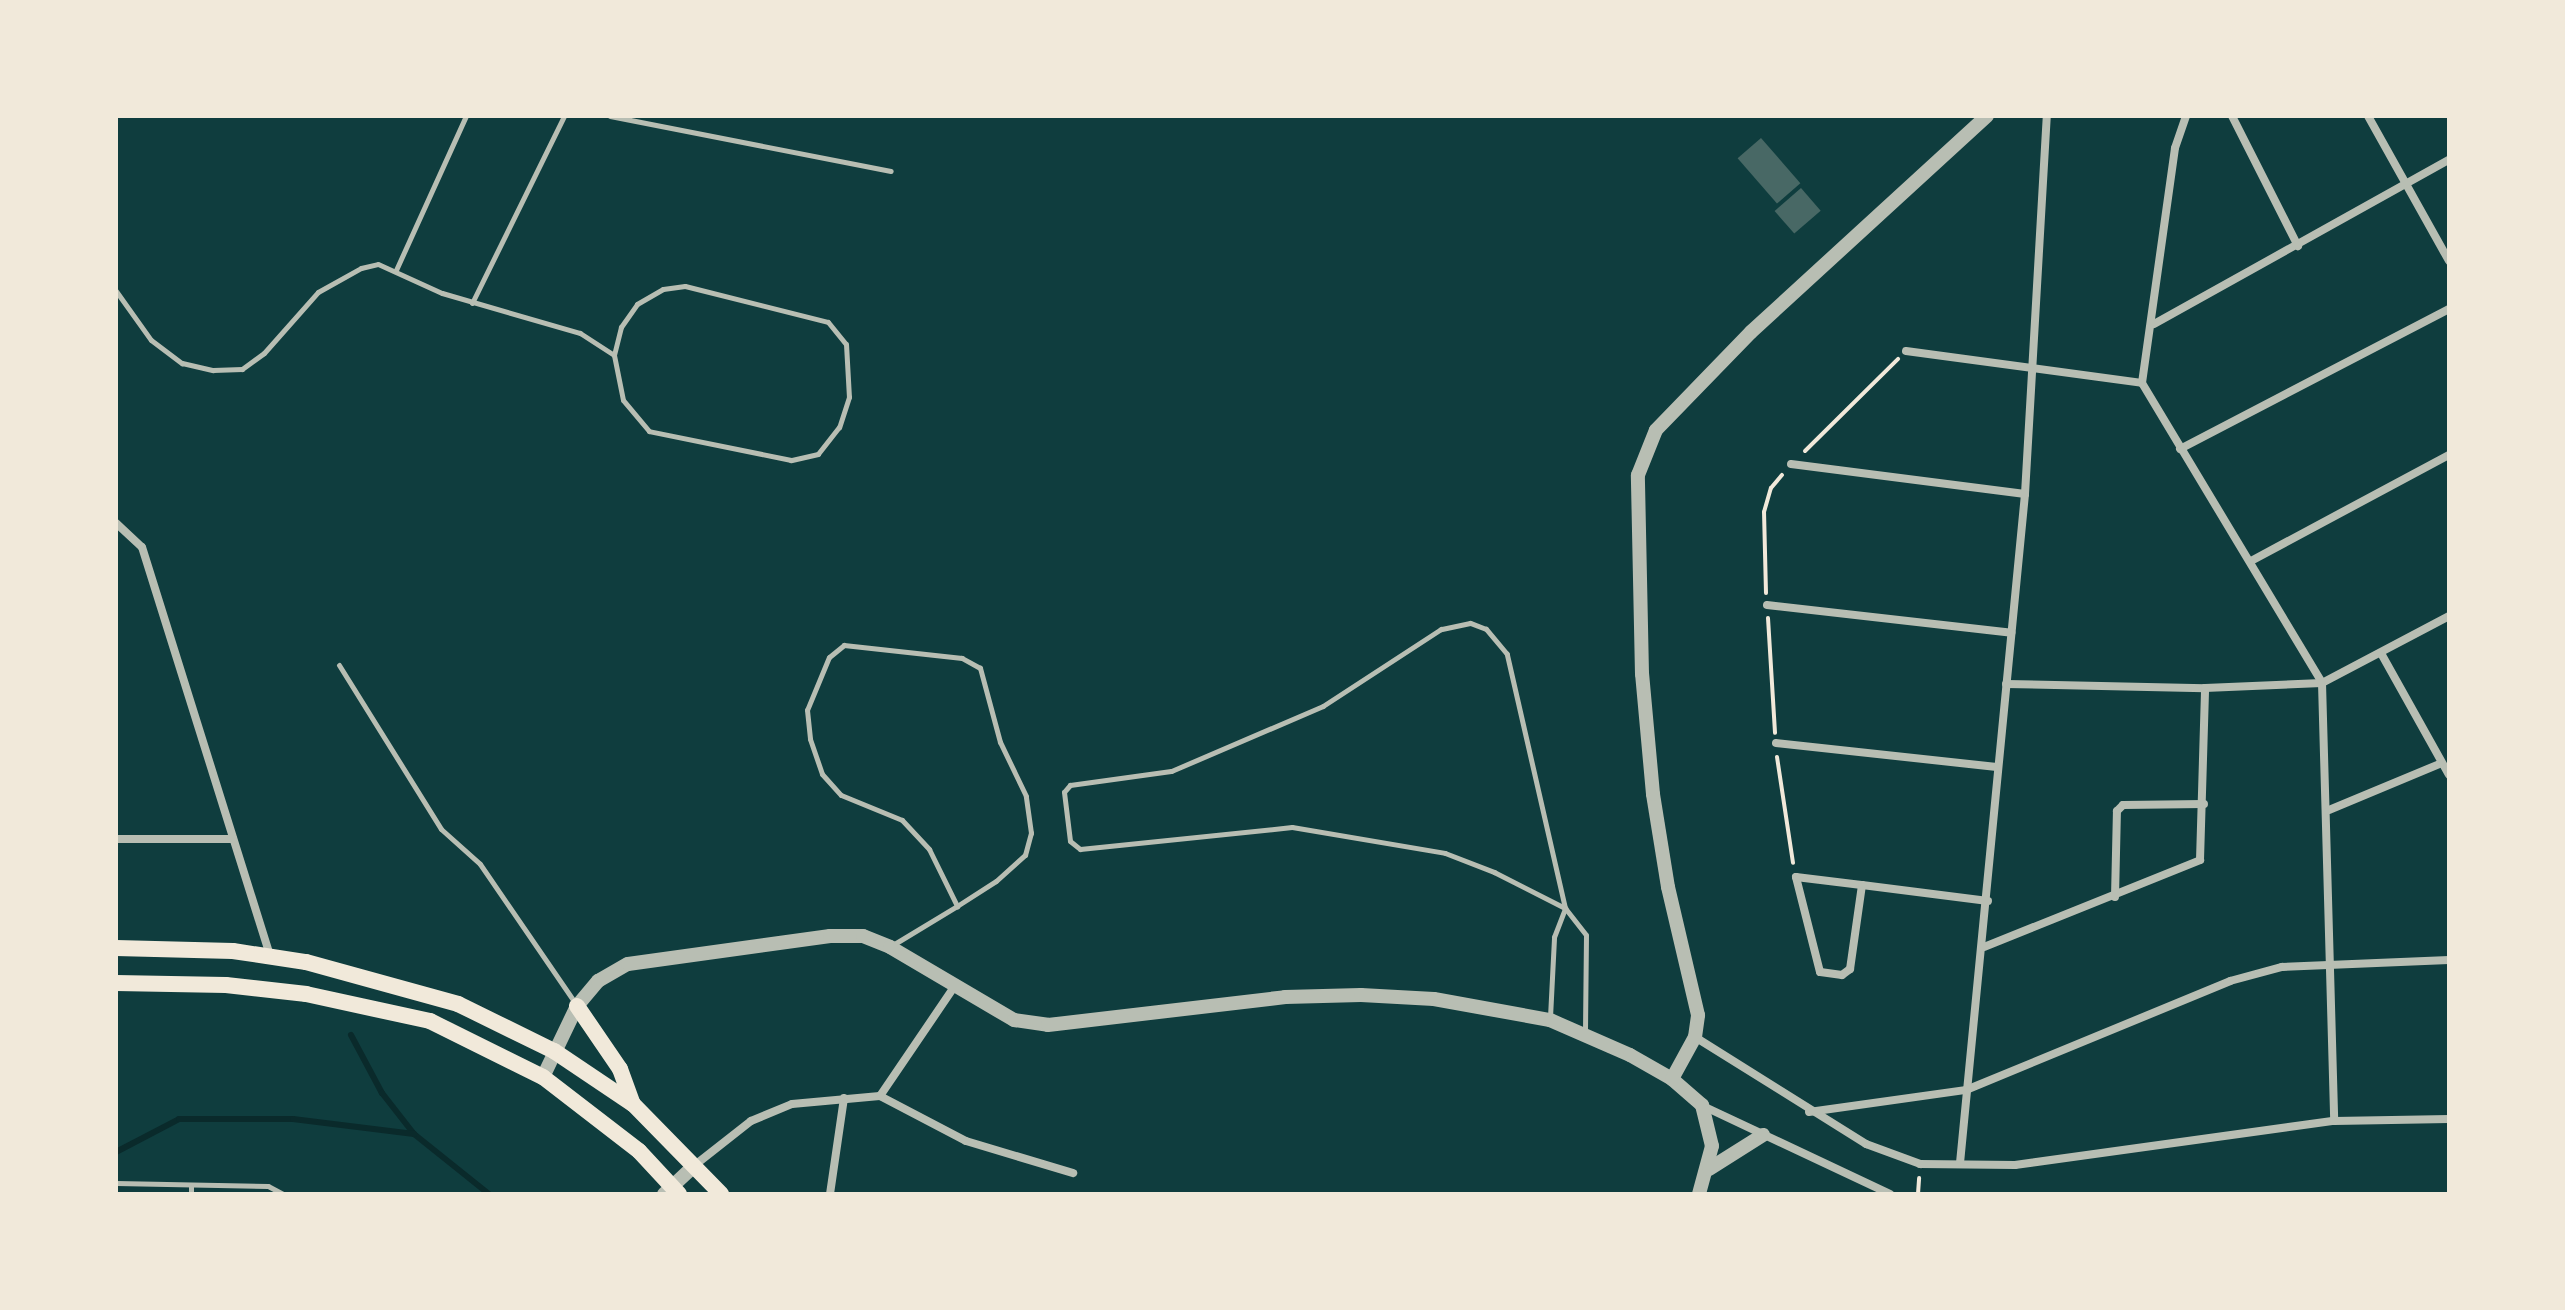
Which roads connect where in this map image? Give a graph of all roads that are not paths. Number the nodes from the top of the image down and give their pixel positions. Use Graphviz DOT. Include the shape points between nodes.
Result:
graph roads {
  1 [pos="466,116"];
  2 [pos="564,116"];
  3 [pos="610,116"];
  4 [pos="1987,116"];
  5 [pos="2047,116"];
  6 [pos="2186,116"];
  7 [pos="2232,116"];
  8 [pos="2368,116"];
  9 [pos="2449,160"];
  10 [pos="891,171"];
  11 [pos="2405,185"];
  12 [pos="2298,246"];
  13 [pos="2449,261"];
  14 [pos="396,270"];
  15 [pos="116,291"];
  16 [pos="472,303"];
  17 [pos="2449,309"];
  18 [pos="2154,324"];
  19 [pos="1906,351"];
  20 [pos="614,355"];
  21 [pos="2035,369"];
  22 [pos="2142,383"];
  23 [pos="2180,449"];
  24 [pos="2449,455"];
  25 [pos="1791,464"];
  26 [pos="2025,494"];
  27 [pos="116,523"];
  28 [pos="2251,561"];
  29 [pos="1767,605"];
  30 [pos="2449,616"];
  31 [pos="2011,633"];
  32 [pos="2382,655"];
  33 [pos="339,665"];
  34 [pos="2322,683"];
  35 [pos="2006,684"];
  36 [pos="2205,688"];
  37 [pos="1776,743"];
  38 [pos="2442,763"];
  39 [pos="1997,767"];
  40 [pos="2449,775"];
  41 [pos="2204,804"];
  42 [pos="2329,810"];
  43 [pos="116,839"];
  44 [pos="233,839"];
  45 [pos="1862,885"];
  46 [pos="2115,897"];
  47 [pos="1988,901"];
  48 [pos="957,906"];
  49 [pos="1565,908"];
  50 [pos="890,947"];
  51 [pos="1984,947"];
  52 [pos="116,948"];
  53 [pos="270,956"];
  54 [pos="2449,960"];
  55 [pos="2332,962"];
  56 [pos="116,983"];
  57 [pos="954,987"];
  58 [pos="577,1006"];
  59 [pos="1550,1020"];
  60 [pos="1585,1033"];
  61 [pos="1695,1037"];
  62 [pos="554,1051"];
  63 [pos="543,1077"];
  64 [pos="1672,1079"];
  65 [pos="1966,1090"];
  66 [pos="880,1096"];
  67 [pos="844,1098"];
  68 [pos="633,1104"];
  69 [pos="1702,1105"];
  70 [pos="1809,1112"];
  71 [pos="2449,1119"];
  72 [pos="2334,1121"];
  73 [pos="1763,1135"];
  74 [pos="1960,1163"];
  75 [pos="695,1165"];
  76 [pos="1709,1169"];
  77 [pos="1073,1173"];
  78 [pos="116,1183"];
  79 [pos="191,1185"];
  80 [pos="671,1191"];
  81 [pos="191,1194"];
  82 [pos="283,1194"];
  83 [pos="721,1194"];
  84 [pos="830,1194"];
  85 [pos="1699,1194"];
  86 [pos="1890,1194"];
  1 -- 14 [label="lane"];
  2 -- 16 [label="lane"];
  3 -- 10 [label="lane"];
  4 -- 61 [label="street" via="1751,332 1656,430 1638,475 1642,659 1653,794 1668,887 1695,986"];
  5 -- 21 [label="street"];
  6 -- 18 [label="street" via="2175,148"];
  7 -- 12 [label="street"];
  8 -- 11 [label="street"];
  9 -- 11 [label="street"];
  11 -- 12 [label="street"];
  11 -- 13 [label="street"];
  12 -- 18 [label="street"];
  14 -- 15 [label="lane" via="378,264 361,268 318,292 264,353 242,369 182,363 151,340"];
  14 -- 16 [label="lane"];
  16 -- 20 [label="lane" via="580,333"];
  17 -- 23 [label="street"];
  18 -- 22 [label="street"];
  19 -- 21 [label="street"];
  20 -- 20 [label="lane" via="621,327 637,304 663,289 685,286 828,322 846,344 849,397 839,427 818,454 791,460 649,431 623,400"];
  21 -- 22 [label="street"];
  21 -- 26 [label="street"];
  22 -- 23 [label="street"];
  23 -- 28 [label="street"];
  24 -- 28 [label="street"];
  25 -- 26 [label="street"];
  26 -- 31 [label="street"];
  27 -- 44 [label="street" via="142,547"];
  28 -- 34 [label="street"];
  29 -- 31 [label="street"];
  30 -- 32 [label="street"];
  31 -- 35 [label="street"];
  32 -- 34 [label="street"];
  32 -- 38 [label="street"];
  33 -- 58 [label="lane" via="441,829 480,864"];
  34 -- 36 [label="street"];
  34 -- 42 [label="street"];
  35 -- 36 [label="street"];
  35 -- 39 [label="street"];
  36 -- 41 [label="street"];
  37 -- 39 [label="street"];
  38 -- 40 [label="street"];
  38 -- 42 [label="street"];
  39 -- 47 [label="street"];
  41 -- 46 [label="street" via="2200,860"];
  41 -- 46 [label="street" via="2123,805 2117,811"];
  42 -- 55 [label="street"];
  43 -- 44 [label="street"];
  44 -- 53 [label="street"];
  45 -- 45 [label="street" via="1796,877 1820,972 1842,975 1850,969"];
  45 -- 47 [label="street"];
  46 -- 51 [label="street"];
  47 -- 51 [label="street"];
  48 -- 48 [label="lane" via="1025,855 1031,833 1026,796 1000,742 980,668 962,658 844,645 829,657 807,710 822,774 841,795 902,820 929,849"];
  48 -- 50 [label="lane"];
  49 -- 49 [label="lane" via="1507,654 1496,636 1470,623 1441,629 1323,706 1204,758 1153,777 1070,785 1064,792 1070,841 1080,849 1226,831 1334,831 1445,853"];
  49 -- 59 [label="lane" via="1554,937"];
  49 -- 60 [label="lane" via="1586,935"];
  50 -- 57 [label="street"];
  50 -- 58 [label="street" via="863,936 830,936 628,964 598,981"];
  51 -- 65 [label="street"];
  52 -- 53 [label="main road"];
  53 -- 62 [label="main road" via="339,969 458,1004"];
  54 -- 55 [label="street"];
  55 -- 65 [label="street" via="2282,967 2230,981"];
  55 -- 72 [label="street"];
  56 -- 63 [label="main road" via="226,985 359,1002 430,1021"];
  57 -- 59 [label="street" via="1014,1020 1048,1025 1285,997 1361,995 1434,999"];
  57 -- 66 [label="street"];
  58 -- 62 [label="street"];
  58 -- 68 [label="main road" via="620,1069"];
  59 -- 60 [label="street"];
  60 -- 64 [label="street"];
  61 -- 64 [label="street"];
  61 -- 70 [label="street"];
  62 -- 63 [label="street"];
  62 -- 68 [label="main road"];
  63 -- 80 [label="main road" via="639,1151"];
  64 -- 69 [label="street"];
  65 -- 70 [label="street"];
  65 -- 74 [label="street"];
  66 -- 67 [label="street"];
  66 -- 77 [label="street" via="966,1141"];
  67 -- 75 [label="street" via="792,1104 751,1121"];
  67 -- 84 [label="street"];
  68 -- 75 [label="main road"];
  69 -- 73 [label="street"];
  69 -- 76 [label="street" via="1710,1126"];
  70 -- 74 [label="street" via="1866,1144 1920,1164"];
  71 -- 72 [label="street"];
  72 -- 74 [label="street" via="2015,1165"];
  73 -- 76 [label="street"];
  73 -- 86 [label="street"];
  75 -- 80 [label="street"];
  75 -- 83 [label="main road"];
  76 -- 85 [label="street"];
  78 -- 79 [label="lane"];
  79 -- 81 [label="lane"];
  79 -- 82 [label="lane" via="268,1186"];
}
